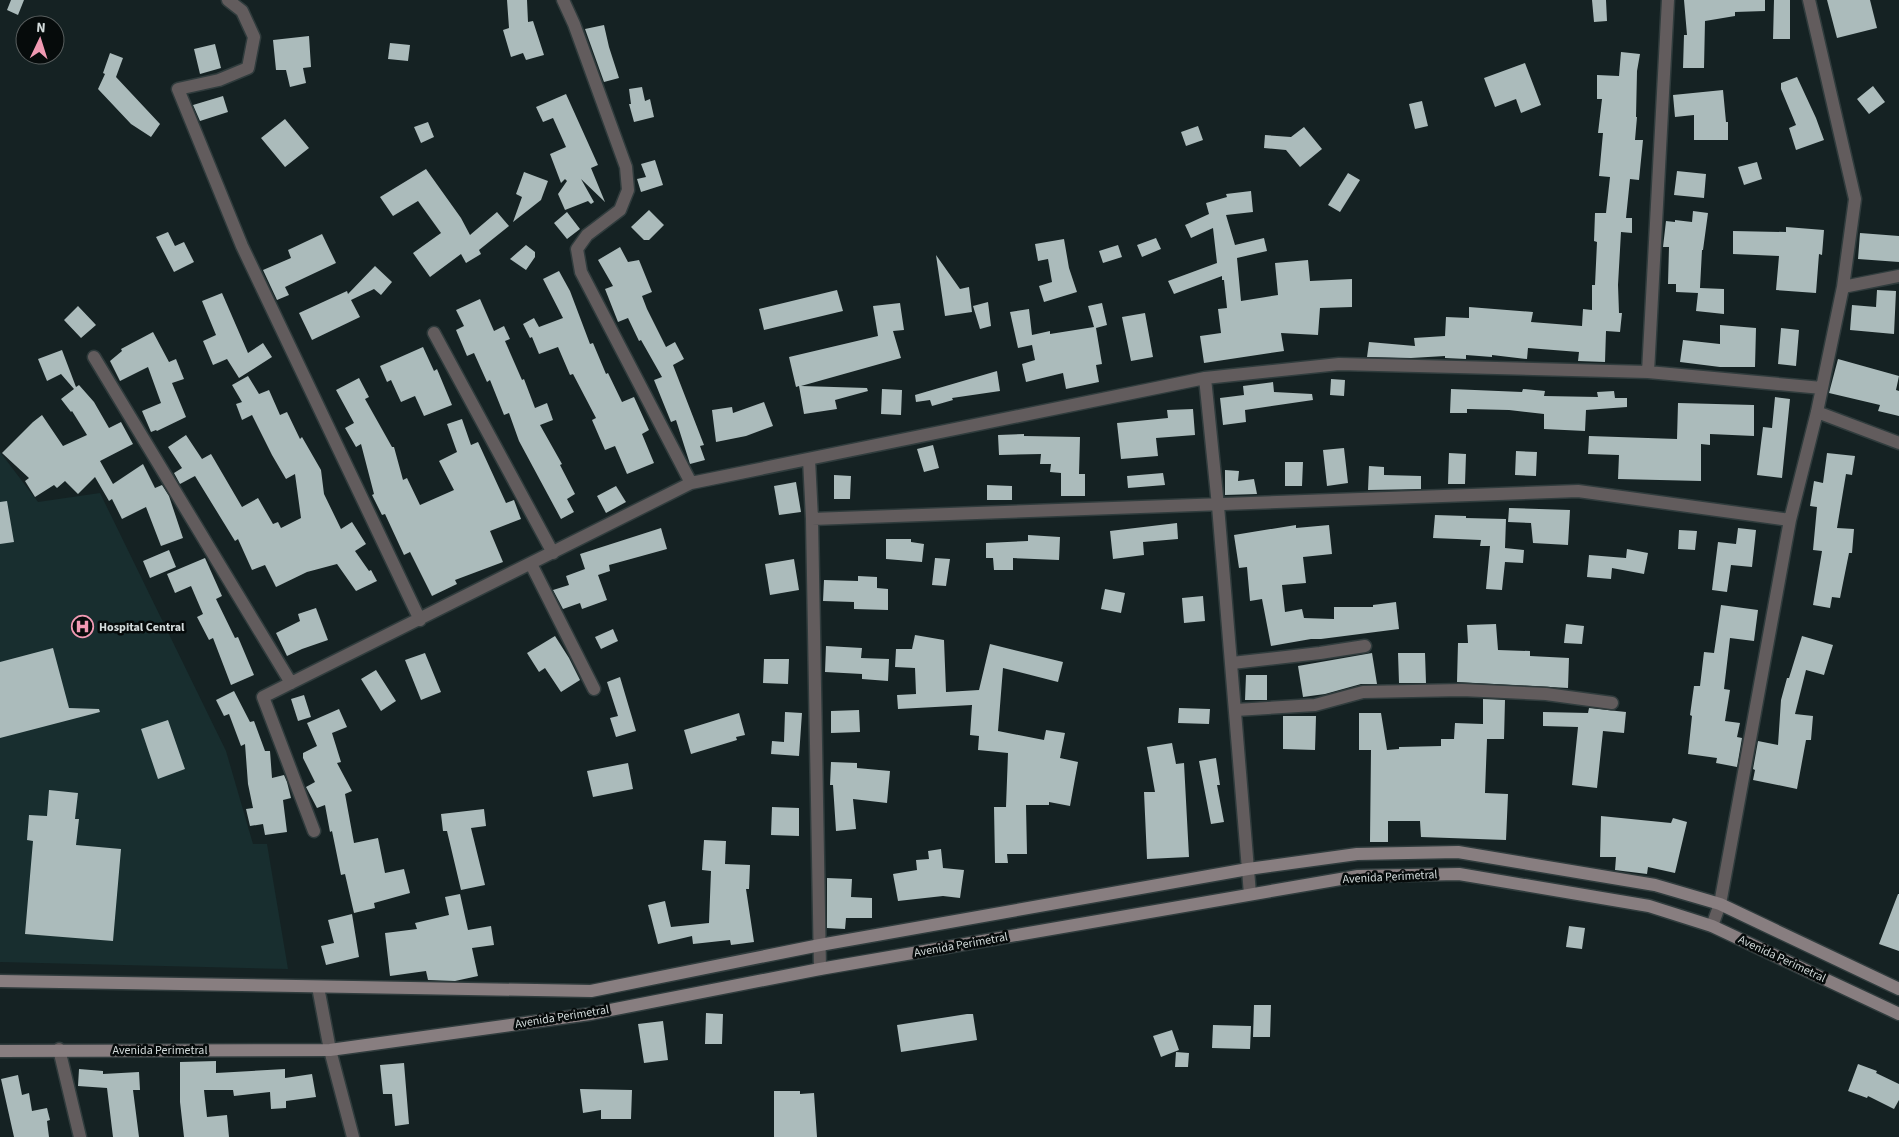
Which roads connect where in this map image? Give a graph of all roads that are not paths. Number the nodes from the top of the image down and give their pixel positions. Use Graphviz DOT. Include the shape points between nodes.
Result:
graph roads {
  1 [pos="228,0"];
  2 [pos="563,0"];
  3 [pos="1668,0"];
  4 [pos="1809,0"];
  5 [pos="1899,276"];
  6 [pos="1843,287"];
  7 [pos="434,333"];
  8 [pos="94,357"];
  9 [pos="1648,372"];
  10 [pos="1205,378"];
  11 [pos="1822,388"];
  12 [pos="1817,412"];
  13 [pos="1899,443"];
  14 [pos="809,459"];
  15 [pos="691,483"];
  16 [pos="1218,506"];
  17 [pos="812,519"];
  18 [pos="1790,520"];
  19 [pos="553,553"];
  20 [pos="531,564"];
  21 [pos="420,620"];
  22 [pos="1365,646"];
  23 [pos="1232,663"];
  24 [pos="291,683"];
  25 [pos="594,689"];
  26 [pos="1612,703"];
  27 [pos="1236,710"];
  28 [pos="314,831"];
  29 [pos="1248,869"];
  30 [pos="1250,894"];
  31 [pos="1720,904"];
  32 [pos="1712,926"];
  33 [pos="820,945"];
  34 [pos="820,969"];
  35 [pos="0,981"];
  36 [pos="318,987"];
  37 [pos="1899,989"];
  38 [pos="1899,1014"];
  39 [pos="59,1050"];
  40 [pos="330,1050"];
  41 [pos="0,1051"];
  42 [pos="80,1137"];
  43 [pos="353,1137"];
  1 -- 21 [label="street" via="242,12 254,37 248,68 219,80 178,89 242,246"];
  2 -- 15 [label="street" via="626,166 628,190 620,210 586,235 578,249 581,272"];
  3 -- 9 [label="street"];
  4 -- 6 [label="street" via="1855,199"];
  5 -- 6 [label="street"];
  6 -- 11 [label="street"];
  7 -- 19 [label="street"];
  8 -- 24 [label="street"];
  9 -- 10 [label="street" via="1339,364"];
  9 -- 11 [label="street"];
  10 -- 14 [label="street"];
  10 -- 16 [label="street"];
  11 -- 12 [label="street"];
  12 -- 13 [label="street"];
  12 -- 18 [label="street"];
  14 -- 15 [label="street"];
  14 -- 17 [label="street"];
  15 -- 19 [label="street"];
  16 -- 17 [label="street"];
  16 -- 18 [label="street" via="1578,491"];
  16 -- 23 [label="street"];
  17 -- 33 [label="street"];
  18 -- 31 [label="street"];
  19 -- 20 [label="street"];
  20 -- 21 [label="street"];
  20 -- 25 [label="street"];
  21 -- 24 [label="street"];
  22 -- 23 [label="street"];
  23 -- 27 [label="street"];
  24 -- 28 [label="street" via="263,697"];
  26 -- 27 [label="street" via="1546,694 1363,692 1315,705"];
  27 -- 29 [label="street"];
  29 -- 30 [label="street"];
  29 -- 31 [label="main road, Avenida Perimetral" via="1357,854 1458,852 1656,885"];
  29 -- 33 [label="main road, Avenida Perimetral"];
  30 -- 32 [label="main road, Avenida Perimetral" via="1358,876 1459,874 1649,906"];
  30 -- 34 [label="main road, Avenida Perimetral"];
  31 -- 32 [label="street"];
  31 -- 37 [label="main road, Avenida Perimetral"];
  32 -- 38 [label="main road, Avenida Perimetral"];
  33 -- 34 [label="street"];
  33 -- 36 [label="main road, Avenida Perimetral" via="591,991"];
  34 -- 40 [label="main road, Avenida Perimetral" via="590,1014"];
  35 -- 36 [label="main road, Avenida Perimetral"];
  36 -- 40 [label="street"];
  39 -- 40 [label="main road, Avenida Perimetral"];
  39 -- 41 [label="main road, Avenida Perimetral"];
  39 -- 42 [label="street"];
  40 -- 43 [label="street"];
}
